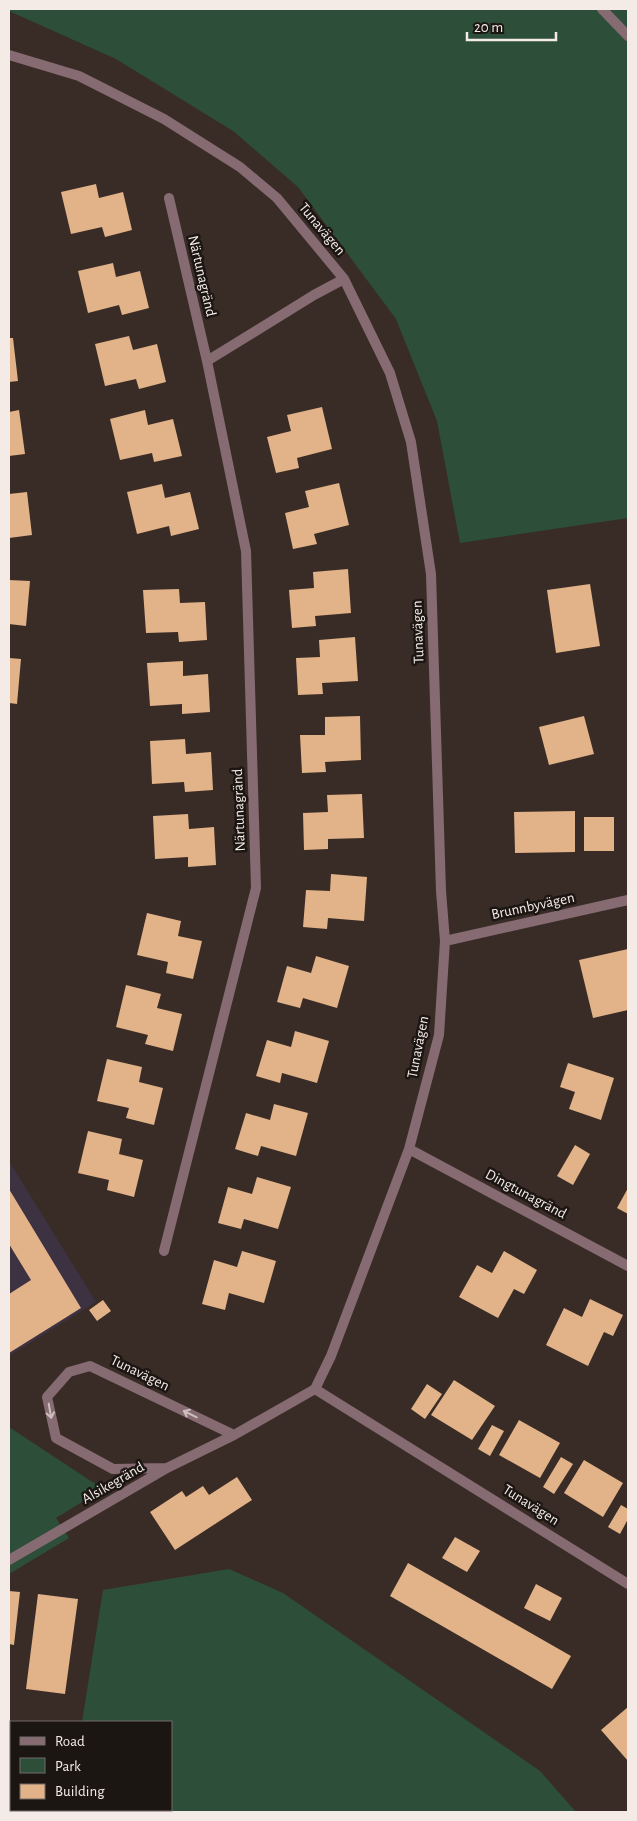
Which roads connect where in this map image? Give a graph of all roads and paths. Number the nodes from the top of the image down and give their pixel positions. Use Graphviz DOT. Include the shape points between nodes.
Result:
graph roads {
  1 [pos="602,9"];
  2 [pos="628,36"];
  3 [pos="9,55"];
  4 [pos="168,198"];
  5 [pos="344,279"];
  6 [pos="207,360"];
  7 [pos="628,900"];
  8 [pos="445,941"];
  9 [pos="409,1149"];
  10 [pos="164,1251"];
  11 [pos="628,1266"];
  12 [pos="316,1389"];
  13 [pos="234,1435"];
  14 [pos="167,1468"];
  15 [pos="9,1560"];
  16 [pos="628,1584"];
  1 -- 2 [label="street"];
  3 -- 5 [label="street, Tunavägen" via="79,76 164,119 240,167 277,198"];
  4 -- 6 [label="street, Närtunagränd"];
  5 -- 6 [label="street"];
  5 -- 8 [label="street, Tunavägen" via="393,381 411,442 429,558"];
  6 -- 10 [label="street, Närtunagränd" via="246,551 256,888"];
  7 -- 8 [label="street, Brunnbyvägen"];
  8 -- 9 [label="street, Tunavägen" via="439,1035"];
  9 -- 11 [label="street, Dingtunagränd"];
  9 -- 12 [label="street, Tunavägen"];
  12 -- 13 [label="street"];
  12 -- 16 [label="street, Tunavägen"];
  13 -- 14 [label="street, Alsikegränd"];
  13 -- 14 [label="street, Tunavägen, one-way" via="90,1366 69,1372 47,1397 56,1438 113,1469"];
  14 -- 15 [label="street, Alsikegränd"];
}
